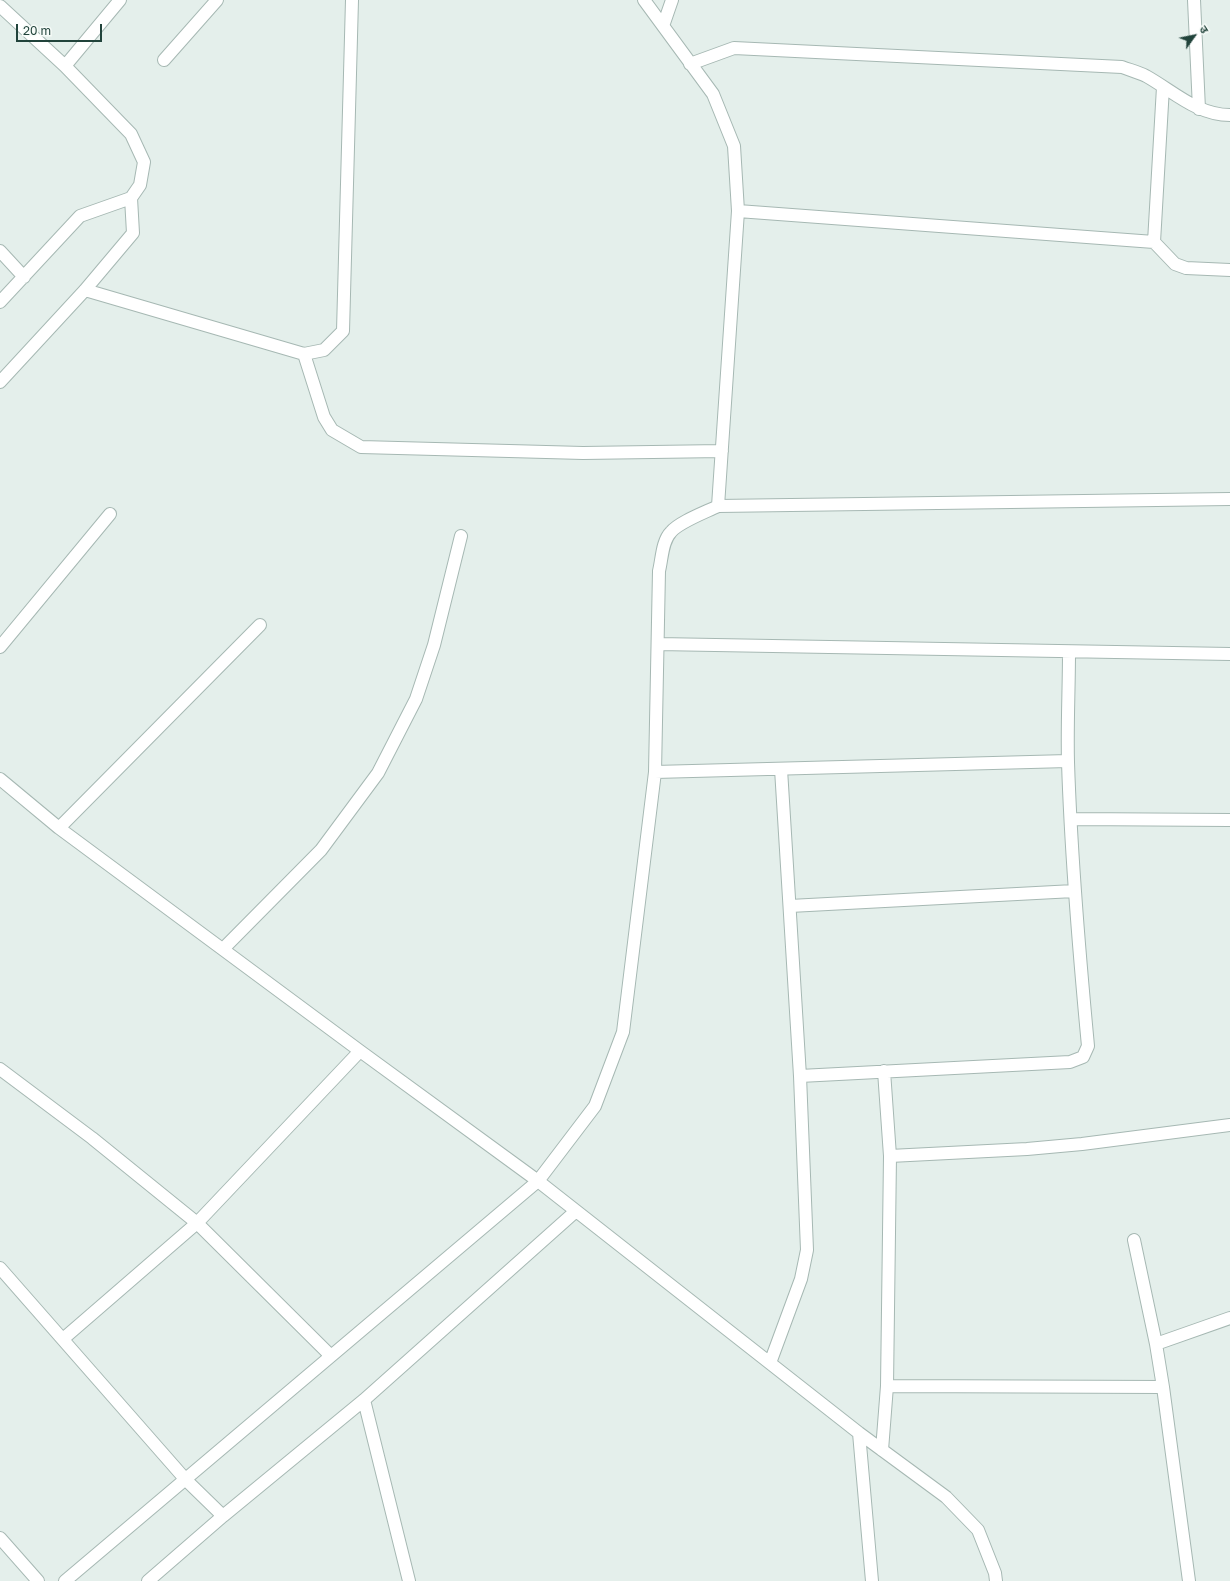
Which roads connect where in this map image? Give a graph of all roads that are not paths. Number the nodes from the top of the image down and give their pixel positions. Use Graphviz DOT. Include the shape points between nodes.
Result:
graph roads {
  1 [pos="120,0"];
  2 [pos="217,0"];
  3 [pos="352,0"];
  4 [pos="644,0"];
  5 [pos="672,0"];
  6 [pos="1194,0"];
  7 [pos="0,6"];
  8 [pos="663,26"];
  9 [pos="164,60"];
  10 [pos="690,64"];
  11 [pos="65,66"];
  12 [pos="1163,87"];
  13 [pos="1199,109"];
  14 [pos="1230,115"];
  15 [pos="131,198"];
  16 [pos="738,211"];
  17 [pos="1154,242"];
  18 [pos="0,251"];
  19 [pos="1230,270"];
  20 [pos="24,277"];
  21 [pos="85,290"];
  22 [pos="0,302"];
  23 [pos="304,354"];
  24 [pos="0,382"];
  25 [pos="722,451"];
  26 [pos="1230,499"];
  27 [pos="718,506"];
  28 [pos="110,514"];
  29 [pos="461,536"];
  30 [pos="260,625"];
  31 [pos="658,644"];
  32 [pos="0,647"];
  33 [pos="1069,652"];
  34 [pos="1230,654"];
  35 [pos="1068,761"];
  36 [pos="781,769"];
  37 [pos="655,772"];
  38 [pos="0,780"];
  39 [pos="1071,819"];
  40 [pos="1230,820"];
  41 [pos="59,828"];
  42 [pos="1074,891"];
  43 [pos="790,906"];
  44 [pos="222,949"];
  45 [pos="360,1051"];
  46 [pos="0,1070"];
  47 [pos="884,1072"];
  48 [pos="800,1076"];
  49 [pos="1230,1125"];
  50 [pos="890,1156"];
  51 [pos="538,1181"];
  52 [pos="576,1211"];
  53 [pos="197,1223"];
  54 [pos="1134,1240"];
  55 [pos="0,1268"];
  56 [pos="1230,1318"];
  57 [pos="63,1339"];
  58 [pos="1156,1344"];
  59 [pos="330,1355"];
  60 [pos="770,1363"];
  61 [pos="887,1386"];
  62 [pos="1163,1387"];
  63 [pos="364,1400"];
  64 [pos="859,1433"];
  65 [pos="882,1450"];
  66 [pos="186,1480"];
  67 [pos="223,1516"];
  68 [pos="0,1538"];
  69 [pos="38,1581"];
  70 [pos="65,1581"];
  71 [pos="148,1581"];
  72 [pos="409,1581"];
  73 [pos="872,1581"];
  74 [pos="996,1581"];
  75 [pos="1188,1581"];
  1 -- 11 [label="street"];
  2 -- 9 [label="street"];
  3 -- 23 [label="street" via="343,331 324,350"];
  4 -- 8 [label="street"];
  5 -- 8 [label="street"];
  6 -- 13 [label="street"];
  7 -- 11 [label="street"];
  8 -- 10 [label="street"];
  10 -- 12 [label="street" via="734,48 1122,67 1144,75"];
  10 -- 16 [label="street" via="713,94 734,146"];
  11 -- 15 [label="street" via="131,134 144,162 140,185"];
  12 -- 13 [label="street"];
  12 -- 17 [label="street"];
  13 -- 14 [label="street"];
  15 -- 20 [label="street" via="80,216"];
  15 -- 21 [label="street" via="133,233"];
  16 -- 17 [label="street"];
  16 -- 25 [label="street"];
  17 -- 19 [label="street" via="1175,264 1186,268"];
  18 -- 20 [label="street"];
  20 -- 22 [label="street"];
  21 -- 23 [label="street"];
  21 -- 24 [label="street"];
  23 -- 25 [label="street" via="324,416 332,430 361,447 583,453"];
  25 -- 27 [label="street"];
  26 -- 27 [label="street"];
  27 -- 31 [label="street" via="670,532 659,571"];
  28 -- 32 [label="street"];
  29 -- 44 [label="street" via="434,644 416,699 378,773 322,850"];
  30 -- 41 [label="street"];
  31 -- 33 [label="street"];
  31 -- 37 [label="street"];
  33 -- 34 [label="street"];
  33 -- 35 [label="street"];
  35 -- 36 [label="street"];
  35 -- 39 [label="street"];
  36 -- 37 [label="street"];
  36 -- 43 [label="street"];
  37 -- 51 [label="street" via="623,1032 595,1106"];
  38 -- 41 [label="street"];
  39 -- 40 [label="street"];
  39 -- 42 [label="street"];
  41 -- 44 [label="street"];
  42 -- 43 [label="street"];
  42 -- 47 [label="street" via="1088,1046 1083,1058 1070,1062"];
  43 -- 48 [label="street"];
  44 -- 45 [label="street"];
  45 -- 51 [label="street"];
  45 -- 53 [label="street"];
  46 -- 53 [label="street" via="92,1138"];
  47 -- 48 [label="street"];
  47 -- 50 [label="street"];
  48 -- 60 [label="street" via="807,1250 801,1279"];
  49 -- 50 [label="street" via="1043,1147"];
  50 -- 61 [label="street"];
  51 -- 52 [label="street"];
  51 -- 59 [label="street"];
  52 -- 60 [label="street"];
  52 -- 63 [label="street"];
  53 -- 57 [label="street"];
  53 -- 59 [label="street"];
  54 -- 58 [label="street"];
  55 -- 57 [label="street"];
  56 -- 58 [label="street"];
  57 -- 66 [label="street"];
  58 -- 62 [label="street"];
  59 -- 66 [label="street"];
  60 -- 64 [label="street"];
  61 -- 62 [label="street"];
  61 -- 65 [label="street"];
  62 -- 75 [label="street"];
  63 -- 67 [label="street"];
  63 -- 72 [label="street"];
  64 -- 65 [label="street"];
  64 -- 73 [label="street"];
  65 -- 74 [label="street" via="946,1497 978,1530"];
  66 -- 67 [label="street"];
  66 -- 70 [label="street"];
  67 -- 71 [label="street"];
  68 -- 69 [label="street"];
}
